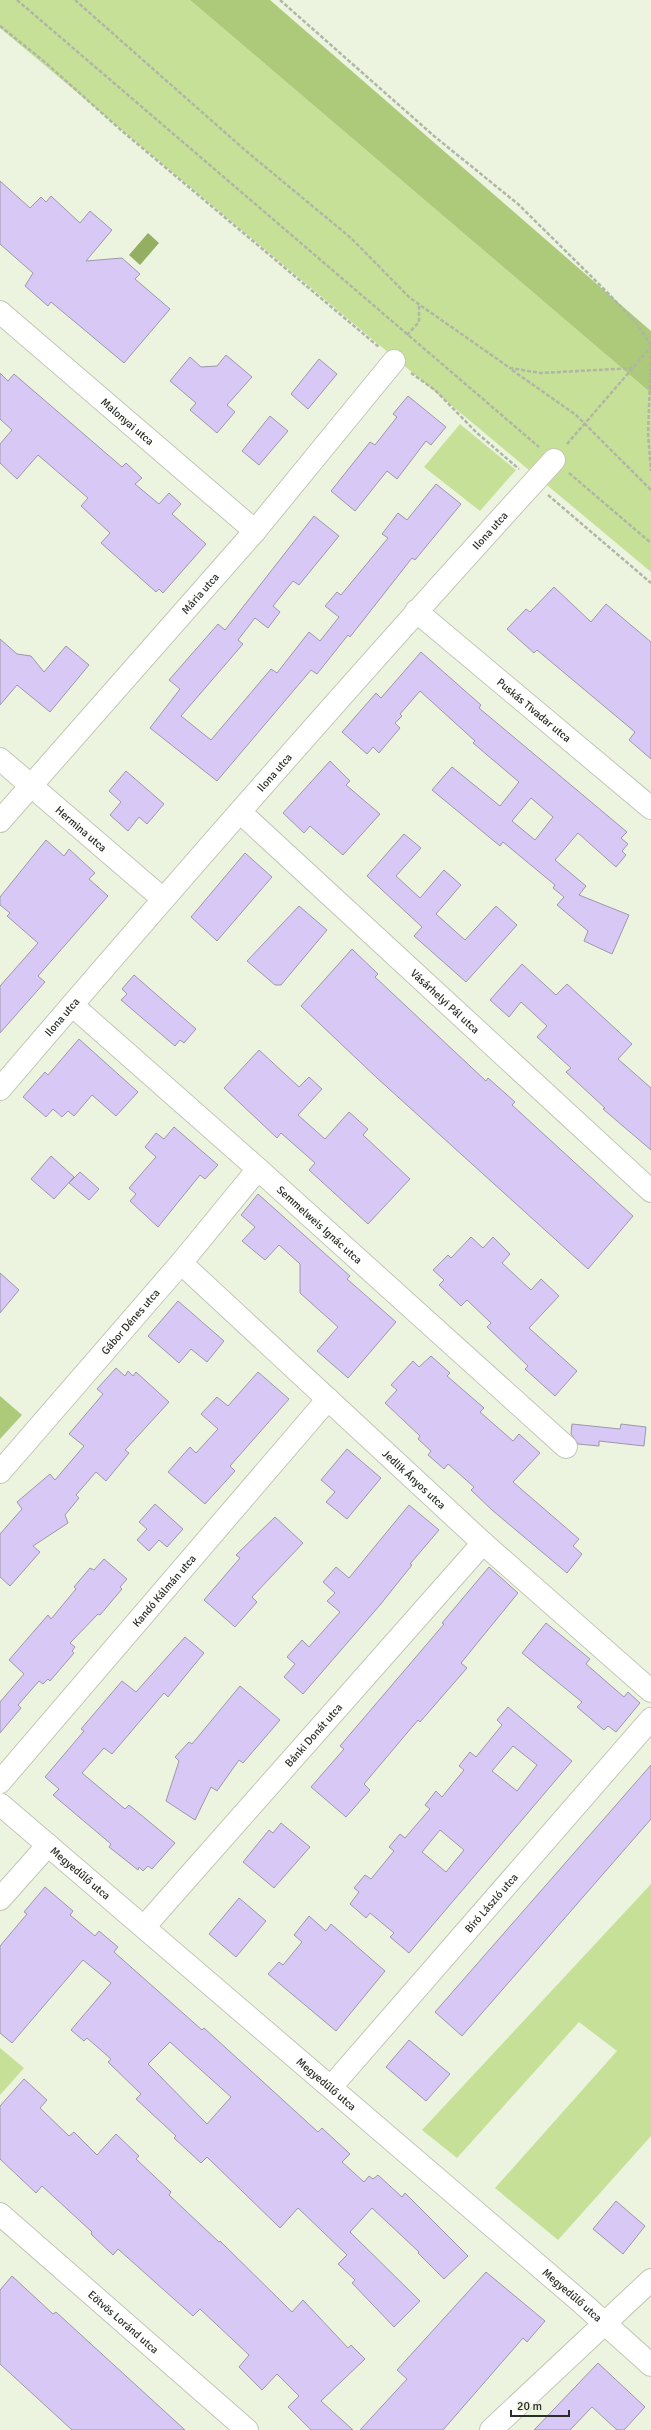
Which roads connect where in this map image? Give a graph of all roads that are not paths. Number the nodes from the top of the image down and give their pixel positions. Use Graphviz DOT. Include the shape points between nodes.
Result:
graph roads {
  1 [pos="0,312"];
  2 [pos="394,361"];
  3 [pos="554,460"];
  4 [pos="255,531"];
  5 [pos="416,611"];
  6 [pos="0,760"];
  7 [pos="30,786"];
  8 [pos="651,808"];
  9 [pos="240,812"];
  10 [pos="0,821"];
  11 [pos="163,899"];
  12 [pos="72,1005"];
  13 [pos="0,1089"];
  14 [pos="258,1169"];
  15 [pos="651,1191"];
  16 [pos="181,1263"];
  17 [pos="328,1399"];
  18 [pos="566,1447"];
  19 [pos="0,1472"];
  20 [pos="483,1542"];
  21 [pos="651,1691"];
  22 [pos="651,1719"];
  23 [pos="0,1782"];
  24 [pos="0,1804"];
  25 [pos="48,1845"];
  26 [pos="0,1900"];
  27 [pos="144,1927"];
  28 [pos="332,2087"];
  29 [pos="0,2214"];
  30 [pos="651,2280"];
  31 [pos="604,2323"];
  32 [pos="651,2364"];
  33 [pos="247,2430"];
  34 [pos="491,2430"];
  1 -- 4 [label="street, Malonyai utca"];
  2 -- 4 [label="street, Mária utca"];
  3 -- 5 [label="street, Ilona utca"];
  4 -- 7 [label="street, Mária utca"];
  5 -- 8 [label="street, Puskás Tivadar utca"];
  5 -- 9 [label="street, Ilona utca"];
  6 -- 7 [label="street, Hermina utca"];
  7 -- 10 [label="street, Mária utca"];
  7 -- 11 [label="street, Hermina utca"];
  9 -- 11 [label="street, Ilona utca"];
  9 -- 15 [label="street, Vásárhelyi Pál utca"];
  11 -- 12 [label="street, Ilona utca"];
  12 -- 13 [label="street, Ilona utca"];
  12 -- 14 [label="street, Semmelweis Ignác utca"];
  14 -- 16 [label="street, Gábor Dénes utca"];
  14 -- 18 [label="street, Semmelweis Ignác utca"];
  16 -- 17 [label="street, Jedlik Ányos utca"];
  16 -- 19 [label="street, Gábor Dénes utca"];
  17 -- 20 [label="street, Jedlik Ányos utca"];
  17 -- 23 [label="street, Kandó Kálmán utca"];
  20 -- 21 [label="street, Jedlik Ányos utca"];
  20 -- 27 [label="street, Bánki Donát utca"];
  22 -- 28 [label="street, Bíró László utca"];
  24 -- 25 [label="street, Megyedűlő utca"];
  25 -- 26 [label="street"];
  25 -- 27 [label="street, Megyedűlő utca"];
  27 -- 28 [label="street, Megyedűlő utca"];
  28 -- 31 [label="street, Megyedűlő utca"];
  29 -- 33 [label="street, Eötvös Loránd utca"];
  30 -- 31 [label="street"];
  31 -- 32 [label="street, Megyedűlő utca"];
  31 -- 34 [label="street"];
}
